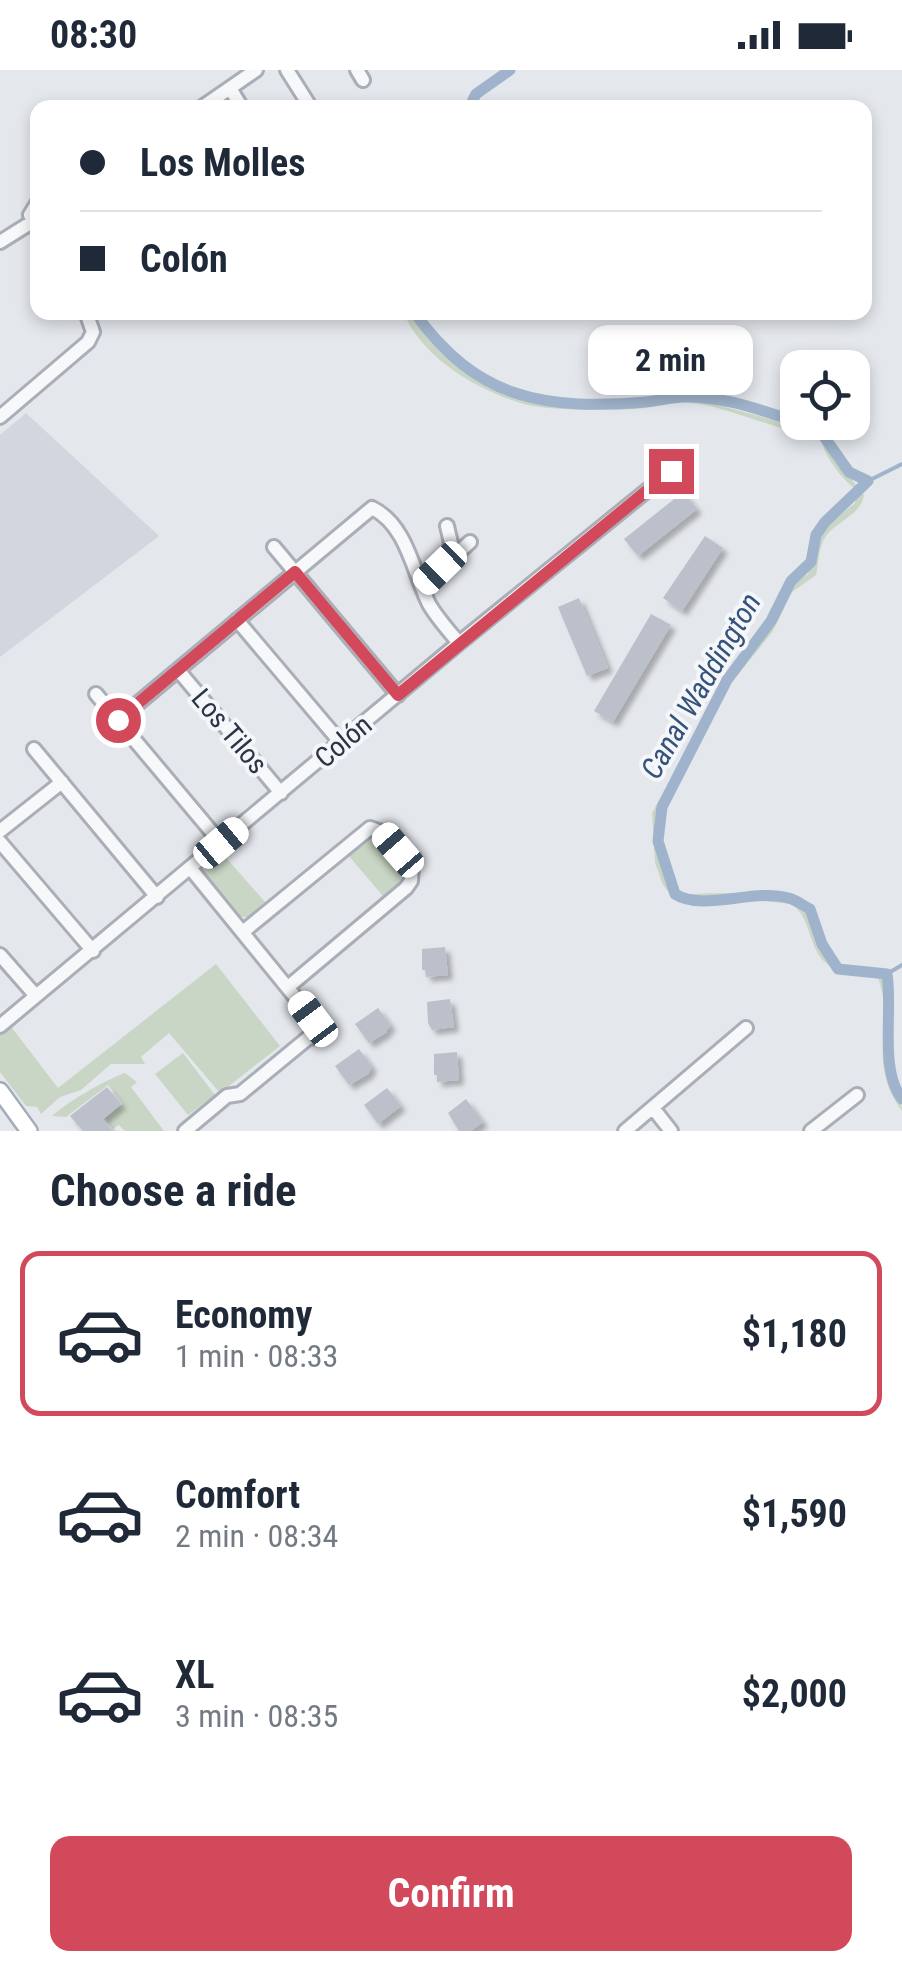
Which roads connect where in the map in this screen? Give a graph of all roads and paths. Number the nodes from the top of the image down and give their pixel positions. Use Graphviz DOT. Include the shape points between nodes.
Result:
graph roads {
  1 [pos="256,70"];
  2 [pos="288,70"];
  3 [pos="230,88"];
  4 [pos="213,100"];
  5 [pos="237,100"];
  6 [pos="306,100"];
  7 [pos="30,229"];
  8 [pos="0,242"];
  9 [pos="89,320"];
  10 [pos="0,417"];
  11 [pos="687,458"];
  12 [pos="446,526"];
  13 [pos="470,542"];
  14 [pos="274,547"];
  15 [pos="447,562"];
  16 [pos="295,572"];
  17 [pos="421,586"];
  18 [pos="238,620"];
  19 [pos="458,643"];
  20 [pos="178,670"];
  21 [pos="96,694"];
  22 [pos="398,695"];
  23 [pos="118,720"];
  24 [pos="341,743"];
  25 [pos="34,750"];
  26 [pos="62,782"];
  27 [pos="282,792"];
  28 [pos="0,831"];
  29 [pos="221,843"];
  30 [pos="1,846"];
  31 [pos="191,868"];
  32 [pos="157,897"];
  33 [pos="244,931"];
  34 [pos="92,951"];
  35 [pos="0,955"];
  36 [pos="288,987"];
  37 [pos="36,996"];
  38 [pos="313,1019"];
  39 [pos="0,1026"];
  40 [pos="746,1028"];
  41 [pos="316,1037"];
  42 [pos="0,1091"];
  43 [pos="857,1095"];
  44 [pos="653,1108"];
  45 [pos="29,1131"];
  46 [pos="185,1131"];
  47 [pos="625,1131"];
  48 [pos="672,1131"];
  49 [pos="811,1131"];
  1 -- 3 [label="street"];
  2 -- 6 [label="street"];
  3 -- 4 [label="street"];
  3 -- 5 [label="street"];
  7 -- 8 [label="street"];
  9 -- 10 [label="street" via="93,332 81,348"];
  11 -- 19 [label="street, Colón"];
  12 -- 15 [label="street"];
  13 -- 15 [label="street"];
  14 -- 16 [label="street"];
  15 -- 17 [label="street"];
  16 -- 17 [label="street" via="372,508 398,532"];
  16 -- 18 [label="street"];
  16 -- 22 [label="street"];
  17 -- 19 [label="street"];
  18 -- 20 [label="street"];
  18 -- 24 [label="street"];
  19 -- 22 [label="street, Colón"];
  20 -- 23 [label="street"];
  20 -- 27 [label="street, Los Tilos"];
  21 -- 23 [label="street"];
  22 -- 24 [label="street, Colón"];
  23 -- 29 [label="street"];
  24 -- 27 [label="street, Colón"];
  25 -- 26 [label="street"];
  26 -- 28 [label="street"];
  26 -- 32 [label="street"];
  27 -- 29 [label="street, Colón"];
  29 -- 31 [label="street, Colón"];
  30 -- 34 [label="street"];
  31 -- 32 [label="street, Colón"];
  31 -- 33 [label="street"];
  32 -- 34 [label="street, Colón"];
  33 -- 36 [label="street"];
  33 -- 36 [label="street" via="370,828 384,833 412,866 406,888"];
  34 -- 37 [label="street, Colón"];
  35 -- 37 [label="street"];
  36 -- 38 [label="street"];
  37 -- 39 [label="street, Colón"];
  40 -- 44 [label="street"];
  41 -- 46 [label="street"];
  42 -- 45 [label="main road"];
  43 -- 49 [label="street"];
  44 -- 47 [label="street"];
  44 -- 48 [label="street"];
}
